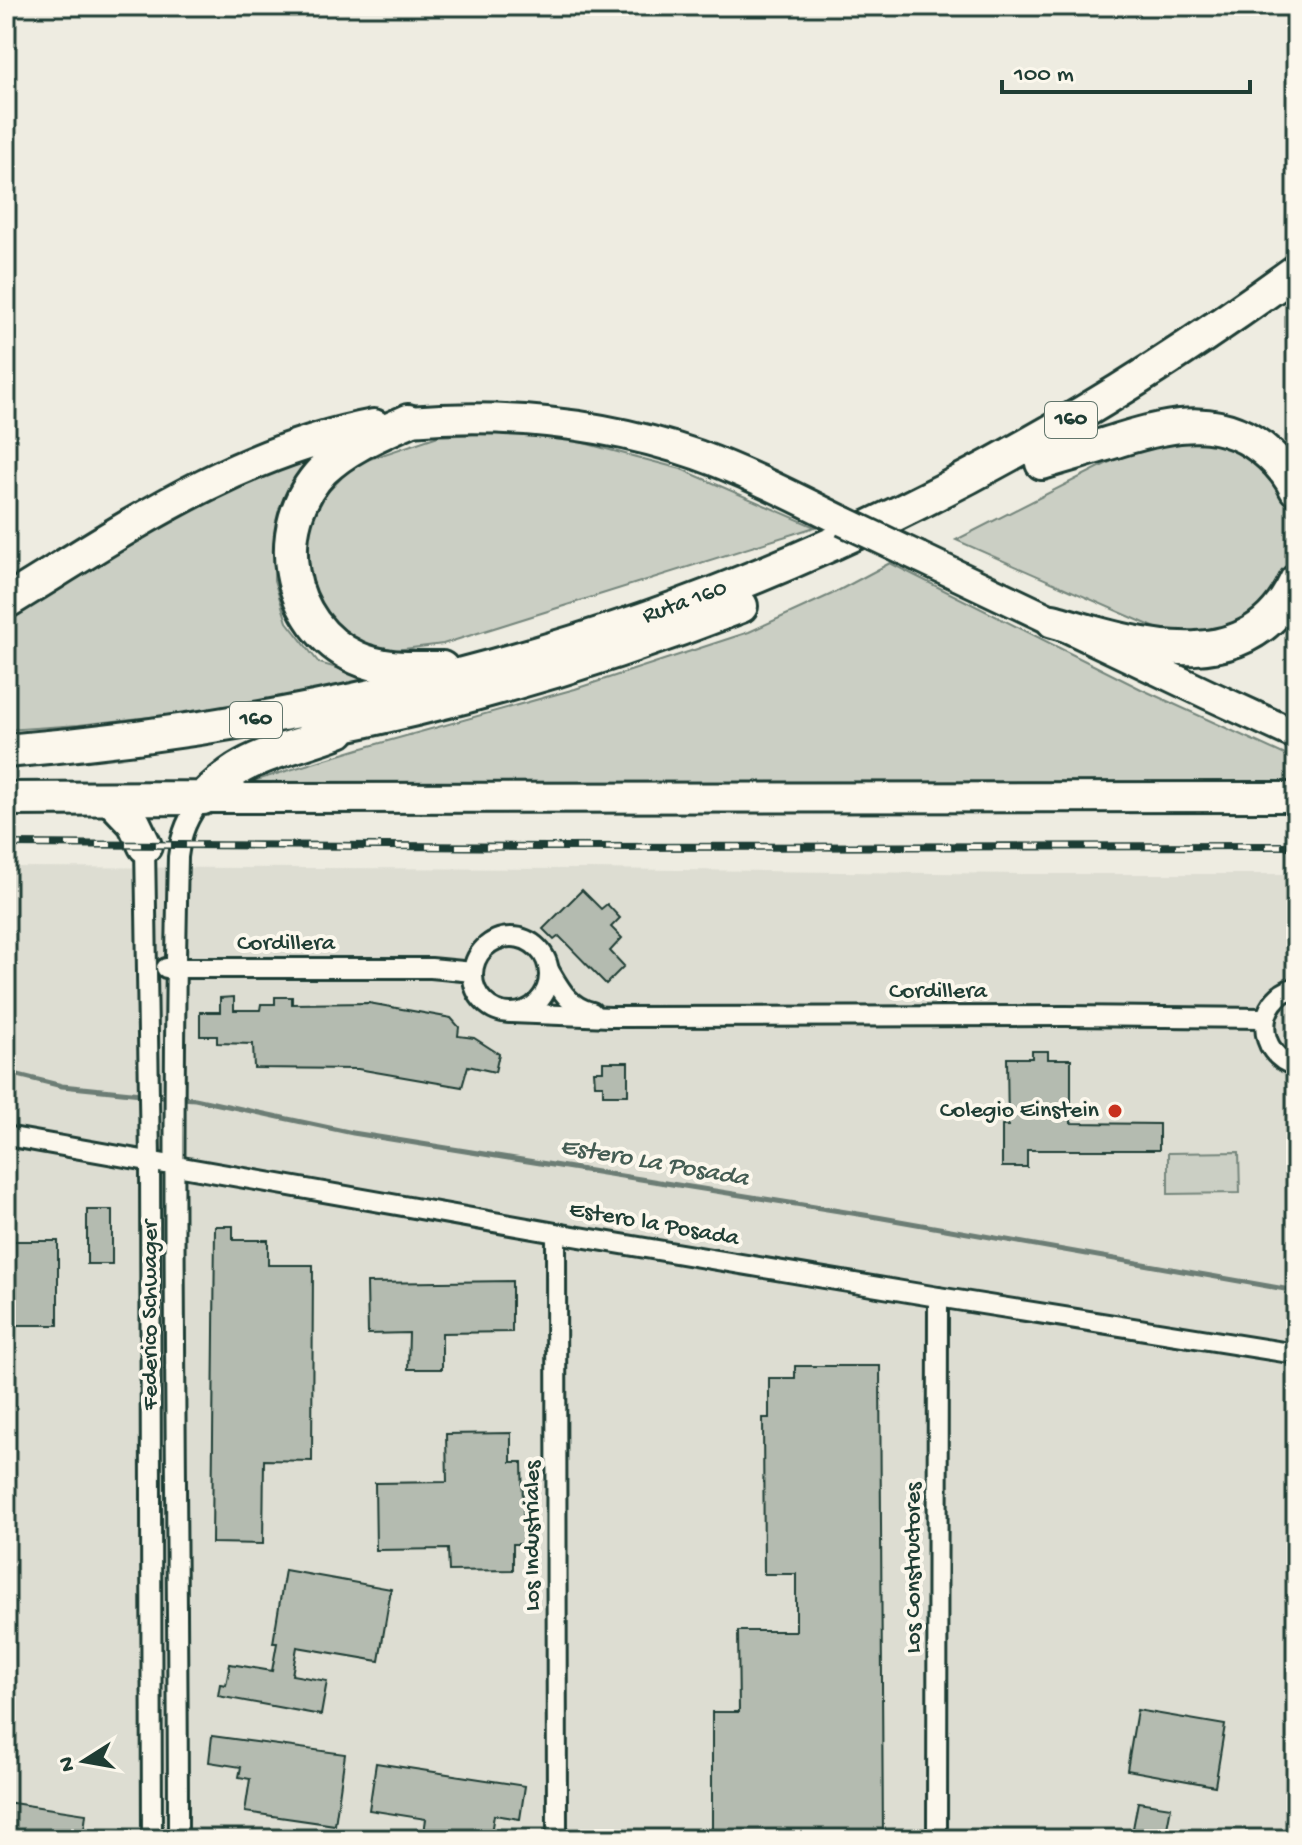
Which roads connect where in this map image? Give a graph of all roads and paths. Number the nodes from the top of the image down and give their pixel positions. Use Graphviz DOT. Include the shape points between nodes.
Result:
graph roads {
  1 [pos="1296,271"];
  2 [pos="1296,298"];
  3 [pos="408,421"];
  4 [pos="1042,463"];
  5 [pos="1296,489"];
  6 [pos="1296,581"];
  7 [pos="6,602"];
  8 [pos="1053,621"];
  9 [pos="501,664"];
  10 [pos="360,722"];
  11 [pos="1296,735"];
  12 [pos="6,751"];
  13 [pos="6,772"];
  14 [pos="1296,797"];
  15 [pos="203,798"];
  16 [pos="6,799"];
  17 [pos="111,799"];
  18 [pos="145,846"];
  19 [pos="176,967"];
  20 [pos="147,968"];
  21 [pos="549,970"];
  22 [pos="473,972"];
  23 [pos="1296,987"];
  24 [pos="511,1013"];
  25 [pos="610,1017"];
  26 [pos="1265,1018"];
  27 [pos="1296,1066"];
  28 [pos="6,1136"];
  29 [pos="150,1160"];
  30 [pos="175,1164"];
  31 [pos="556,1233"];
  32 [pos="938,1297"];
  33 [pos="1296,1354"];
  34 [pos="150,1375"];
  35 [pos="175,1377"];
  36 [pos="151,1589"];
  37 [pos="177,1591"];
  38 [pos="152,1803"];
  39 [pos="178,1804"];
  40 [pos="152,1839"];
  41 [pos="178,1839"];
  42 [pos="557,1839"];
  43 [pos="937,1839"];
  1 -- 9 [label="highway, Ruta 160 / 160" via="1192,345 1078,416 894,515 711,594"];
  2 -- 4 [label="highway, Ruta 160 / 160" via="1196,368"];
  3 -- 7 [label="highway" via="313,440 223,475"];
  3 -- 8 [label="main road, bridge" via="508,419 573,425 698,455"];
  3 -- 9 [label="highway" via="346,452 304,496 290,557 295,587 309,616 328,638 375,664"];
  4 -- 5 [label="highway" via="1160,428 1199,424 1249,439 1284,470"];
  4 -- 10 [label="highway, Ruta 160 / 160" via="902,536 700,622 512,684"];
  6 -- 8 [label="highway" via="1262,626 1214,647 1152,646"];
  8 -- 11 [label="main road"];
  9 -- 12 [label="highway, Ruta 160 / 160" via="245,722"];
  10 -- 13 [label="highway, Ruta 160 / 160" via="181,753"];
  10 -- 15 [label="highway" via="242,767"];
  14 -- 15 [label="main road"];
  15 -- 17 [label="highway"];
  15 -- 19 [label="street, Federico Schwager" via="189,818 178,857"];
  16 -- 17 [label="highway"];
  17 -- 18 [label="highway" via="134,823"];
  18 -- 20 [label="street, Federico Schwager"];
  19 -- 20 [label="street, Cordillera"];
  19 -- 22 [label="street, Cordillera"];
  19 -- 30 [label="street, Federico Schwager"];
  20 -- 29 [label="street, Federico Schwager"];
  21 -- 22 [label="street, Cordillera" via="528,940 503,937 482,949"];
  21 -- 24 [label="street" via="535,1005"];
  21 -- 25 [label="street, Cordillera" via="572,1003"];
  22 -- 24 [label="street, Cordillera" via="474,985 487,1005"];
  23 -- 26 [label="street" via="1278,997"];
  24 -- 25 [label="street, Cordillera"];
  25 -- 26 [label="street, Cordillera"];
  26 -- 27 [label="street" via="1270,1046"];
  28 -- 29 [label="street, Estero la Posada"];
  29 -- 30 [label="street, Estero la Posada"];
  29 -- 34 [label="street, Federico Schwager"];
  30 -- 31 [label="street, Estero la Posada"];
  30 -- 35 [label="street, Federico Schwager"];
  31 -- 32 [label="street, Estero la Posada"];
  31 -- 42 [label="street, Los Industriales"];
  32 -- 33 [label="street, Estero la Posada"];
  32 -- 43 [label="street, Los Constructores"];
  34 -- 35 [label="street"];
  34 -- 36 [label="street, Federico Schwager"];
  35 -- 37 [label="street, Federico Schwager"];
  36 -- 37 [label="street"];
  36 -- 38 [label="street, Federico Schwager"];
  37 -- 39 [label="street, Federico Schwager"];
  38 -- 39 [label="street"];
  38 -- 40 [label="street, Federico Schwager"];
  39 -- 41 [label="street, Federico Schwager"];
}
